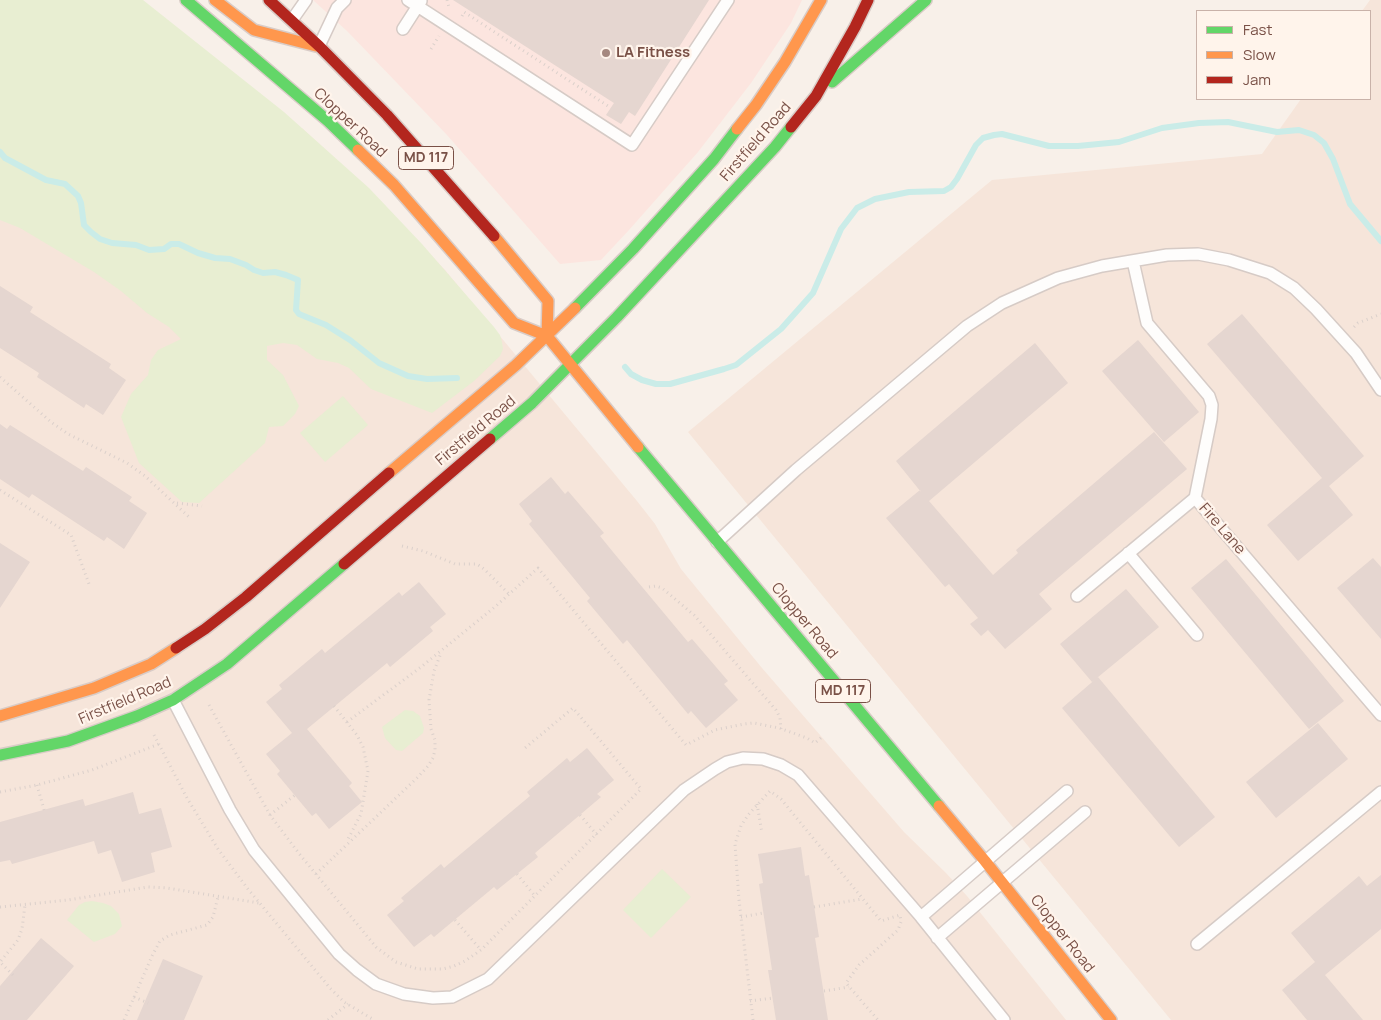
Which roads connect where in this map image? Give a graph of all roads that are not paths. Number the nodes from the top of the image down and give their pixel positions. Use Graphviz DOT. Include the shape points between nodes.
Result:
graph roads {
  1 [pos="186,0"];
  2 [pos="215,0"];
  3 [pos="269,0"];
  4 [pos="306,0"];
  5 [pos="728,0"];
  6 [pos="821,0"];
  7 [pos="868,0"];
  8 [pos="926,0"];
  9 [pos="340,2"];
  10 [pos="416,2"];
  11 [pos="292,20"];
  12 [pos="403,29"];
  13 [pos="319,46"];
  14 [pos="816,96"];
  15 [pos="1133,261"];
  16 [pos="548,336"];
  17 [pos="571,365"];
  18 [pos="1381,390"];
  19 [pos="1195,498"];
  20 [pos="717,542"];
  21 [pos="1128,553"];
  22 [pos="1077,596"];
  23 [pos="1197,635"];
  24 [pos="173,700"];
  25 [pos="1381,715"];
  26 [pos="0,716"];
  27 [pos="0,755"];
  28 [pos="1067,791"];
  29 [pos="1381,792"];
  30 [pos="1085,812"];
  31 [pos="985,861"];
  32 [pos="1002,881"];
  33 [pos="921,917"];
  34 [pos="937,938"];
  35 [pos="1197,944"];
  36 [pos="1004,1020"];
  37 [pos="1111,1020"];
  1 -- 16 [label="street, Clopper Road / MD 117" via="328,121 387,179 514,323"];
  2 -- 13 [label="street" via="254,30"];
  3 -- 11 [label="street, Clopper Road / MD 117"];
  4 -- 11 [label="lane"];
  5 -- 10 [label="lane" via="632,146"];
  6 -- 16 [label="street, Firstfield Road" via="785,62 714,159 660,221"];
  7 -- 14 [label="street, Firstfield Road"];
  8 -- 14 [label="street"];
  9 -- 13 [label="lane"];
  10 -- 12 [label="lane"];
  11 -- 13 [label="street, Clopper Road / MD 117"];
  13 -- 16 [label="street, Clopper Road / MD 117" via="452,186 530,278 548,301"];
  14 -- 17 [label="street, Firstfield Road" via="775,147"];
  15 -- 18 [label="lane" via="1198,254 1270,273 1294,288 1343,338"];
  15 -- 19 [label="lane, Fire Lane" via="1147,323 1209,396 1212,405"];
  15 -- 20 [label="lane" via="1058,278 1002,303 967,326 796,470"];
  16 -- 17 [label="street, Clopper Road / MD 117"];
  16 -- 26 [label="street, Firstfield Road" via="205,629 151,664 94,688"];
  17 -- 20 [label="street, Clopper Road / MD 117"];
  17 -- 24 [label="street, Firstfield Road" via="532,403 227,664"];
  19 -- 21 [label="lane"];
  19 -- 25 [label="lane, Fire Lane"];
  20 -- 31 [label="street, Clopper Road / MD 117"];
  21 -- 22 [label="lane"];
  21 -- 23 [label="lane"];
  24 -- 27 [label="street, Firstfield Road" via="68,741"];
  24 -- 33 [label="lane" via="254,850 339,954 376,984 404,994 452,997 488,979 684,790 714,769 743,758 763,759 798,775"];
  28 -- 31 [label="lane"];
  29 -- 35 [label="lane"];
  30 -- 32 [label="lane"];
  31 -- 32 [label="street, Clopper Road / MD 117"];
  31 -- 33 [label="lane"];
  32 -- 34 [label="lane"];
  32 -- 37 [label="street, Clopper Road / MD 117"];
  33 -- 34 [label="lane"];
  34 -- 36 [label="lane"];
}
